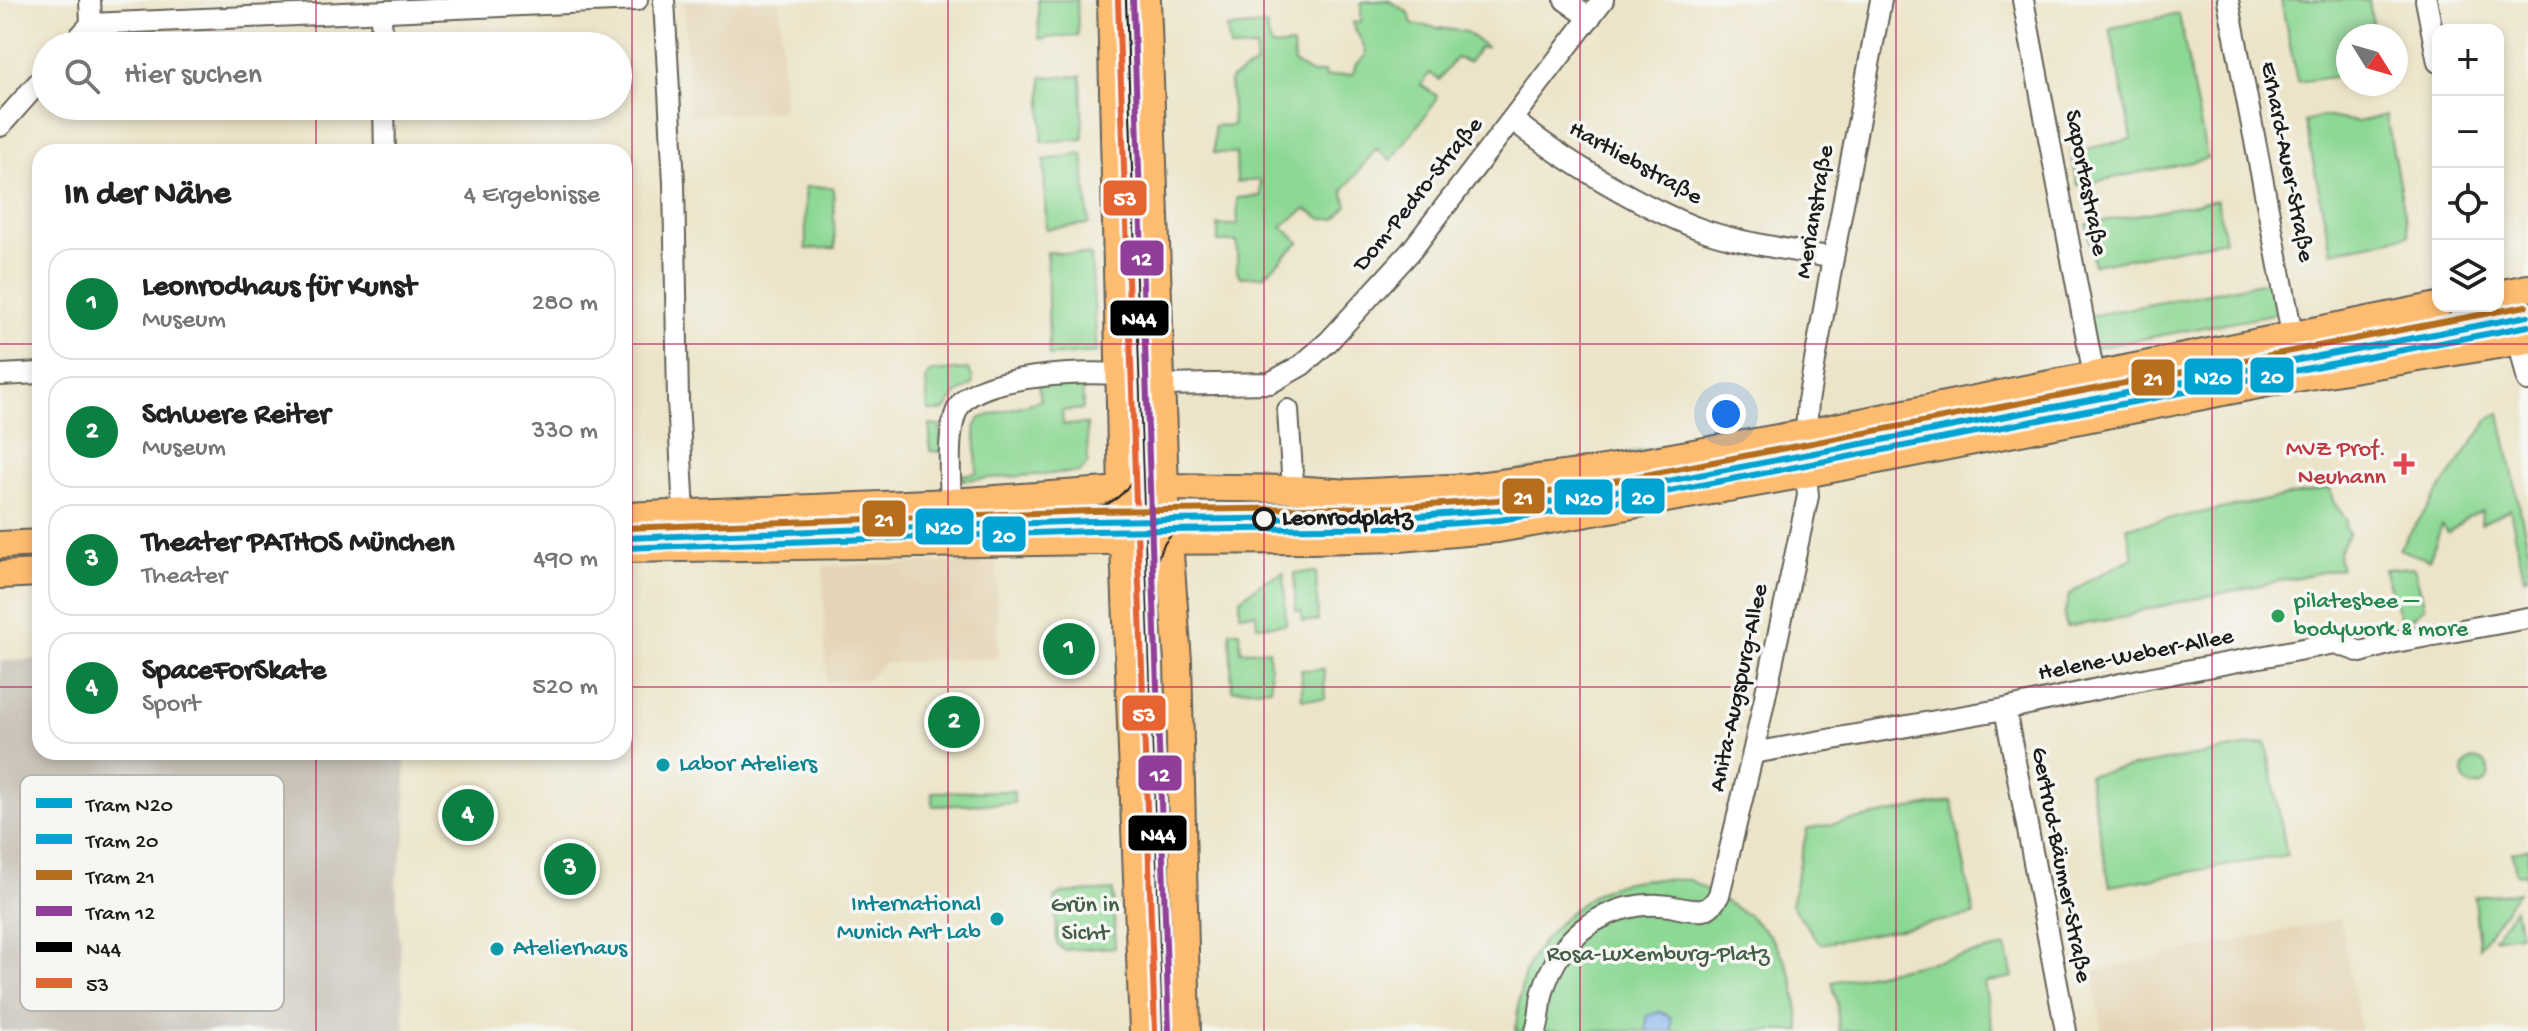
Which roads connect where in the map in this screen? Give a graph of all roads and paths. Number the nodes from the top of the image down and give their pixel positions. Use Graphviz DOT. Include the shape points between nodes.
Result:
graph roads {
  1 [pos="90,0"];
  2 [pos="637,0"];
  3 [pos="664,0"];
  4 [pos="1111,0"];
  5 [pos="1147,0"];
  6 [pos="1565,0"];
  7 [pos="1603,0"];
  8 [pos="1881,0"];
  9 [pos="2023,0"];
  10 [pos="2228,0"];
  11 [pos="2426,0"];
  12 [pos="381,12"];
  13 [pos="1590,18"];
  14 [pos="91,24"];
  15 [pos="2432,31"];
  16 [pos="84,32"];
  17 [pos="382,32"];
  18 [pos="32,90"];
  19 [pos="384,120"];
  20 [pos="1513,120"];
  21 [pos="0,126"];
  22 [pos="385,144"];
  23 [pos="1833,258"];
  24 [pos="2528,288"];
  25 [pos="2504,293"];
  26 [pos="2432,307"];
  27 [pos="2497,312"];
  28 [pos="2292,334"];
  29 [pos="2523,341"];
  30 [pos="32,373"];
  31 [pos="1119,374"];
  32 [pos="0,375"];
  33 [pos="2094,376"];
  34 [pos="2528,381"];
  35 [pos="1270,383"];
  36 [pos="1161,385"];
  37 [pos="1806,433"];
  38 [pos="1806,474"];
  39 [pos="1165,487"];
  40 [pos="1293,489"];
  41 [pos="1122,490"];
  42 [pos="951,502"];
  43 [pos="684,513"];
  44 [pos="632,516"];
  45 [pos="1124,540"];
  46 [pos="1170,542"];
  47 [pos="32,543"];
  48 [pos="0,545"];
  49 [pos="632,549"];
  50 [pos="32,573"];
  51 [pos="0,575"];
  52 [pos="2528,618"];
  53 [pos="2005,709"];
  54 [pos="1753,753"];
  55 [pos="1143,1031"];
  56 [pos="1187,1031"];
  57 [pos="1536,1031"];
  58 [pos="2066,1031"];
  1 -- 14 [label="street"];
  2 -- 12 [label="street"];
  3 -- 43 [label="street"];
  4 -- 31 [label="main road"];
  5 -- 36 [label="main road"];
  6 -- 13 [label="street"];
  7 -- 13 [label="street, Dom-Pedro-Straße"];
  8 -- 23 [label="street, Merianstraße"];
  9 -- 33 [label="street, Saportastraße"];
  10 -- 28 [label="street, Erhard-Auer-Straße"];
  11 -- 15 [label="street"];
  12 -- 14 [label="street"];
  12 -- 17 [label="street"];
  13 -- 20 [label="street, Dom-Pedro-Straße"];
  14 -- 16 [label="street"];
  18 -- 21 [label="street"];
  19 -- 22 [label="street"];
  20 -- 23 [label="street, Hartliebstraße" via="1629,195 1700,229"];
  20 -- 35 [label="street, Dom-Pedro-Straße" via="1385,281 1302,365"];
  23 -- 37 [label="street, Merianstraße"];
  24 -- 25 [label="main road"];
  26 -- 28 [label="main road"];
  27 -- 29 [label="street"];
  28 -- 33 [label="main road"];
  29 -- 34 [label="street"];
  29 -- 38 [label="main road" via="2234,389"];
  30 -- 32 [label="street"];
  31 -- 41 [label="main road"];
  31 -- 42 [label="street" via="1046,375 984,389 961,402 953,420"];
  33 -- 37 [label="main road"];
  35 -- 36 [label="street"];
  35 -- 40 [label="street" via="1286,407"];
  36 -- 39 [label="main road"];
  37 -- 40 [label="main road" via="1469,487 1349,493"];
  38 -- 46 [label="main road" via="1498,529 1400,538"];
  38 -- 54 [label="street, Anita-Augspurg-Allee" via="1808,496"];
  39 -- 40 [label="main road"];
  39 -- 41 [label="main road"];
  39 -- 46 [label="main road"];
  41 -- 42 [label="main road"];
  41 -- 45 [label="main road"];
  42 -- 43 [label="main road"];
  43 -- 44 [label="main road"];
  45 -- 46 [label="main road"];
  45 -- 49 [label="main road"];
  45 -- 55 [label="main road"];
  46 -- 56 [label="main road"];
  47 -- 48 [label="main road"];
  50 -- 51 [label="main road"];
  52 -- 53 [label="street, Helene-Weber-Allee" via="2361,652 2335,643"];
  53 -- 54 [label="street, Helene-Weber-Allee"];
  53 -- 58 [label="street, Gertrud-Bäumer-Straße"];
  54 -- 57 [label="street, Anita-Augspurg-Allee" via="1719,895 1708,908 1659,905 1620,909 1602,917 1565,947 1552,968"];
}
